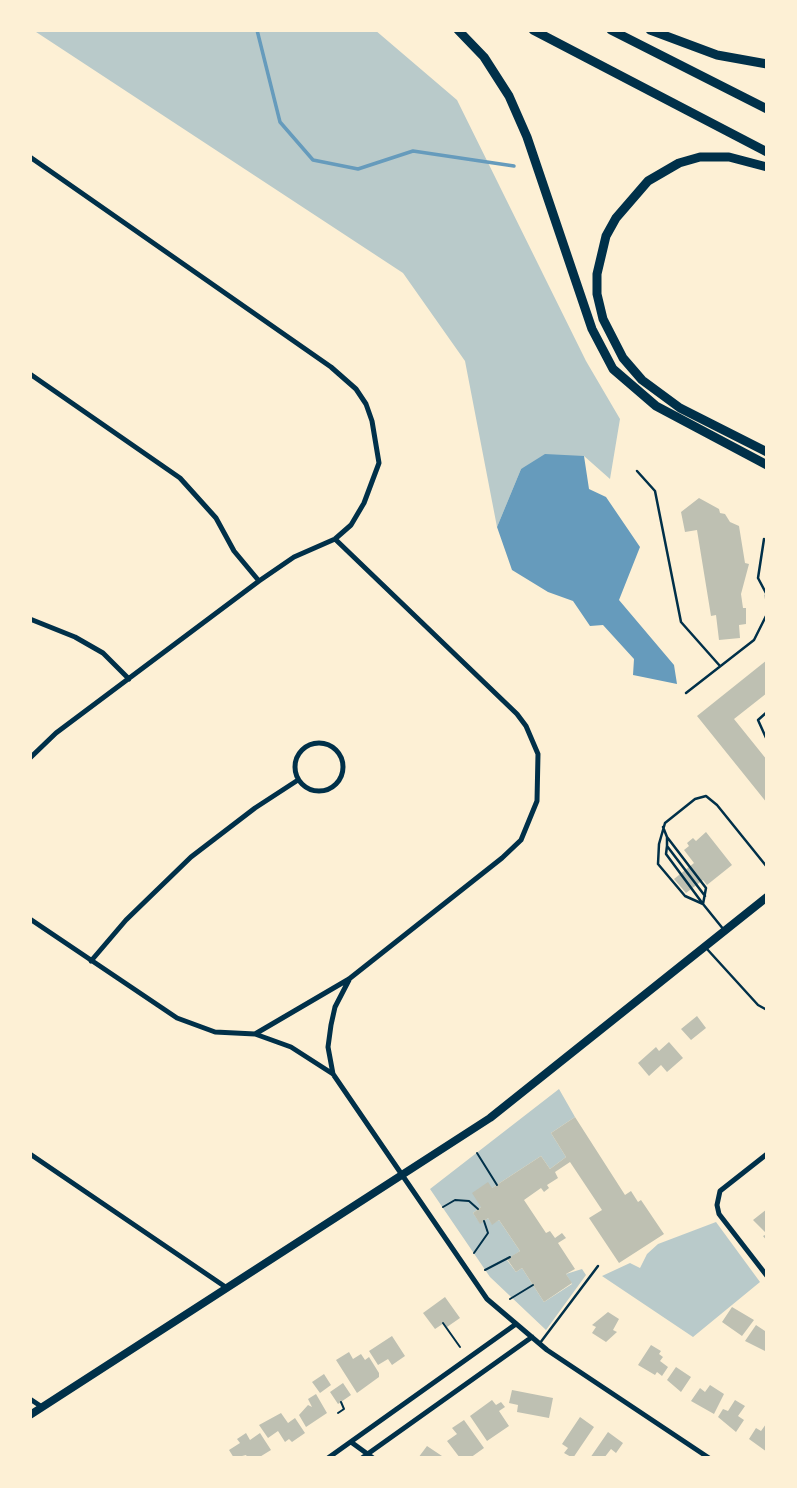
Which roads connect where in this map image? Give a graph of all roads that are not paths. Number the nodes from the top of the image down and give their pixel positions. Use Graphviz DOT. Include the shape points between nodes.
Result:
graph roads {
  1 [pos="458,30"];
  2 [pos="533,30"];
  3 [pos="611,30"];
  4 [pos="650,30"];
  5 [pos="767,64"];
  6 [pos="767,109"];
  7 [pos="767,152"];
  8 [pos="30,157"];
  9 [pos="767,167"];
  10 [pos="30,374"];
  11 [pos="767,452"];
  12 [pos="767,465"];
  13 [pos="637,471"];
  14 [pos="335,539"];
  15 [pos="765,539"];
  16 [pos="259,581"];
  17 [pos="767,595"];
  18 [pos="30,620"];
  19 [pos="720,666"];
  20 [pos="130,678"];
  21 [pos="686,693"];
  22 [pos="767,712"];
  23 [pos="767,740"];
  24 [pos="30,758"];
  25 [pos="298,780"];
  26 [pos="663,827"];
  27 [pos="667,837"];
  28 [pos="667,846"];
  29 [pos="767,867"];
  30 [pos="705,896"];
  31 [pos="767,897"];
  32 [pos="703,904"];
  33 [pos="30,919"];
  34 [pos="724,931"];
  35 [pos="705,947"];
  36 [pos="91,961"];
  37 [pos="349,979"];
  38 [pos="767,1010"];
  39 [pos="255,1034"];
  40 [pos="333,1074"];
  41 [pos="30,1154"];
  42 [pos="767,1154"];
  43 [pos="402,1175"];
  44 [pos="598,1266"];
  45 [pos="767,1276"];
  46 [pos="227,1288"];
  47 [pos="516,1324"];
  48 [pos="532,1337"];
  49 [pos="540,1343"];
  50 [pos="30,1399"];
  51 [pos="42,1407"];
  52 [pos="30,1415"];
  53 [pos="351,1442"];
  54 [pos="367,1457"];
  55 [pos="328,1458"];
  56 [pos="709,1458"];
  1 -- 12 [label="highway" via="484,57 509,96 592,329 613,369 656,406"];
  2 -- 7 [label="highway"];
  3 -- 6 [label="highway"];
  4 -- 5 [label="highway" via="717,55"];
  8 -- 14 [label="street" via="356,389 372,421 379,463 351,525"];
  9 -- 11 [label="highway" via="729,157 700,157 648,181 611,227 600,253 597,295 603,319 623,358 642,380 680,408"];
  10 -- 16 [label="street" via="180,478 216,518 234,551"];
  13 -- 19 [label="lane" via="655,491 681,622"];
  14 -- 16 [label="street" via="295,557"];
  14 -- 37 [label="street" via="517,713 533,739 540,768 537,801 521,840"];
  15 -- 17 [label="lane" via="758,578"];
  16 -- 20 [label="street"];
  17 -- 19 [label="lane" via="767,614 754,640"];
  18 -- 20 [label="street" via="103,653"];
  19 -- 21 [label="lane"];
  20 -- 24 [label="street" via="55,733"];
  22 -- 23 [label="lane" via="758,720"];
  25 -- 25 [label="street" via="294,764 309,744 325,743 339,753 341,776 331,787 309,789"];
  25 -- 36 [label="street" via="191,857"];
  26 -- 27 [label="lane"];
  26 -- 29 [label="lane" via="695,799 706,796"];
  26 -- 32 [label="lane" via="658,864 685,896"];
  27 -- 28 [label="lane"];
  27 -- 30 [label="lane" via="706,888"];
  28 -- 30 [label="lane"];
  28 -- 32 [label="lane" via="666,854"];
  30 -- 32 [label="lane"];
  31 -- 34 [label="main road"];
  32 -- 34 [label="lane"];
  33 -- 36 [label="street"];
  34 -- 35 [label="main road"];
  35 -- 38 [label="lane"];
  35 -- 43 [label="main road" via="490,1118"];
  36 -- 39 [label="street" via="192,1026"];
  37 -- 39 [label="street"];
  37 -- 40 [label="street" via="331,1025 328,1047"];
  39 -- 40 [label="street" via="290,1047"];
  40 -- 43 [label="street"];
  41 -- 46 [label="street"];
  42 -- 45 [label="street" via="720,1191 717,1205 719,1214"];
  43 -- 46 [label="main road"];
  43 -- 47 [label="street" via="472,1280"];
  44 -- 49 [label="lane"];
  46 -- 51 [label="main road"];
  47 -- 48 [label="street"];
  47 -- 53 [label="street"];
  48 -- 49 [label="street"];
  48 -- 54 [label="street"];
  49 -- 56 [label="street"];
  50 -- 51 [label="street"];
  51 -- 52 [label="main road"];
  53 -- 54 [label="street"];
  53 -- 55 [label="street"];
}
